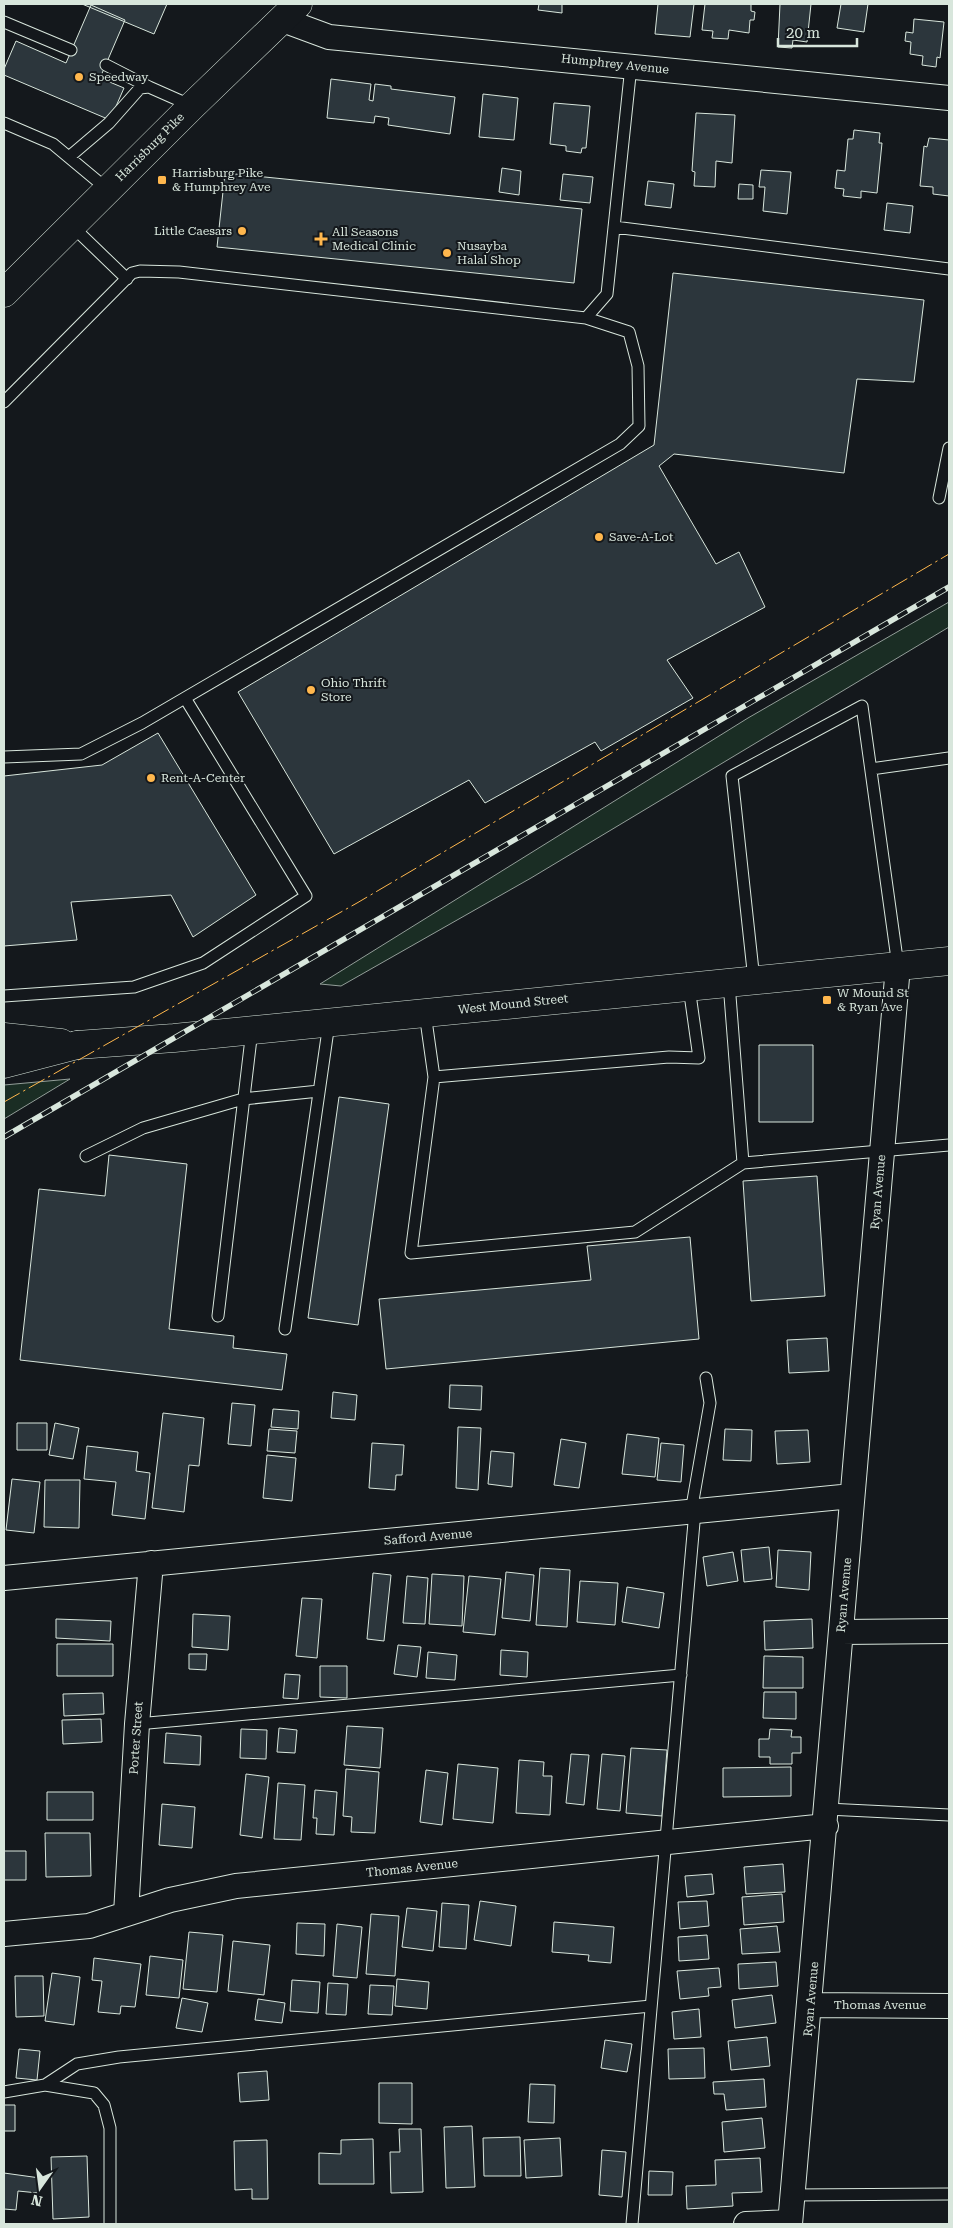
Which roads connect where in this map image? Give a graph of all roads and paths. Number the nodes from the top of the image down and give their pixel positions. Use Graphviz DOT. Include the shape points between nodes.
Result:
graph roads {
  1 [pos="291,12"];
  2 [pos="4,22"];
  3 [pos="71,50"];
  4 [pos="106,65"];
  5 [pos="631,66"];
  6 [pos="149,87"];
  7 [pos="949,98"];
  8 [pos="192,106"];
  9 [pos="4,123"];
  10 [pos="69,157"];
  11 [pos="108,190"];
  12 [pos="72,225"];
  13 [pos="614,227"];
  14 [pos="949,270"];
  15 [pos="127,279"];
  16 [pos="4,293"];
  17 [pos="586,318"];
  18 [pos="4,402"];
  19 [pos="949,448"];
  20 [pos="939,498"];
  21 [pos="186,698"];
  22 [pos="4,757"];
  23 [pos="949,758"];
  24 [pos="871,769"];
  25 [pos="949,961"];
  26 [pos="898,966"];
  27 [pos="742,982"];
  28 [pos="689,987"];
  29 [pos="4,996"];
  30 [pos="425,1013"];
  31 [pos="329,1023"];
  32 [pos="252,1030"];
  33 [pos="4,1037"];
  34 [pos="77,1044"];
  35 [pos="4,1064"];
  36 [pos="434,1077"];
  37 [pos="319,1091"];
  38 [pos="243,1099"];
  39 [pos="949,1145"];
  40 [pos="882,1151"];
  41 [pos="86,1156"];
  42 [pos="743,1163"];
  43 [pos="218,1316"];
  44 [pos="285,1329"];
  45 [pos="706,1378"];
  46 [pos="852,1496"];
  47 [pos="693,1511"];
  48 [pos="151,1563"];
  49 [pos="4,1578"];
  50 [pos="949,1631"];
  51 [pos="841,1632"];
  52 [pos="681,1675"];
  53 [pos="137,1724"];
  54 [pos="949,1815"];
  55 [pos="826,1818"];
  56 [pos="666,1842"];
  57 [pos="126,1914"];
  58 [pos="4,1934"];
  59 [pos="810,2005"];
  60 [pos="651,2006"];
  61 [pos="949,2006"];
  62 [pos="45,2085"];
  63 [pos="4,2092"];
  64 [pos="949,2194"];
  65 [pos="793,2195"];
  66 [pos="790,2223"];
  67 [pos="110,2224"];
  68 [pos="632,2224"];
  69 [pos="746,2224"];
  1 -- 5 [label="street, Humphrey Avenue" via="329,37"];
  1 -- 8 [label="street, Harrisburg Pike"];
  2 -- 3 [label="lane"];
  4 -- 6 [label="lane"];
  5 -- 7 [label="street, Humphrey Avenue"];
  5 -- 13 [label="lane"];
  6 -- 8 [label="lane"];
  6 -- 10 [label="lane" via="140,88 109,123"];
  8 -- 11 [label="street, Harrisburg Pike"];
  9 -- 10 [label="lane" via="54,144"];
  10 -- 11 [label="lane"];
  11 -- 12 [label="street, Harrisburg Pike"];
  12 -- 15 [label="lane"];
  12 -- 16 [label="street, Harrisburg Pike"];
  13 -- 14 [label="lane"];
  13 -- 17 [label="lane" via="607,294"];
  15 -- 17 [label="lane" via="140,271 179,272"];
  15 -- 18 [label="lane"];
  17 -- 21 [label="lane" via="629,332 638,366 639,426 620,444"];
  19 -- 20 [label="lane"];
  21 -- 22 [label="lane" via="81,754"];
  21 -- 29 [label="lane" via="306,896 203,962 134,987"];
  23 -- 24 [label="lane"];
  24 -- 26 [label="lane"];
  24 -- 27 [label="lane" via="862,706 732,776"];
  25 -- 26 [label="street, West Mound Street"];
  26 -- 27 [label="street, West Mound Street"];
  26 -- 40 [label="street, Ryan Avenue"];
  27 -- 28 [label="street, West Mound Street"];
  27 -- 42 [label="lane"];
  28 -- 30 [label="street, West Mound Street"];
  28 -- 36 [label="lane" via="699,1058 669,1057"];
  30 -- 31 [label="street, West Mound Street"];
  30 -- 36 [label="lane"];
  31 -- 32 [label="street, West Mound Street"];
  31 -- 37 [label="lane"];
  32 -- 34 [label="street, West Mound Street"];
  32 -- 38 [label="lane"];
  33 -- 34 [label="street, West Mound Street"];
  34 -- 35 [label="street, West Mound Street"];
  36 -- 42 [label="lane" via="411,1252 635,1232"];
  37 -- 38 [label="lane"];
  37 -- 44 [label="lane"];
  38 -- 41 [label="lane" via="143,1128"];
  38 -- 43 [label="lane"];
  39 -- 40 [label="lane"];
  40 -- 42 [label="lane"];
  40 -- 46 [label="street, Ryan Avenue"];
  45 -- 47 [label="lane" via="710,1403"];
  46 -- 47 [label="street, Safford Avenue"];
  46 -- 51 [label="street, Ryan Avenue"];
  47 -- 48 [label="street, Safford Avenue"];
  47 -- 52 [label="lane"];
  48 -- 49 [label="street, Safford Avenue"];
  48 -- 53 [label="street, Porter Street"];
  50 -- 51 [label="street"];
  51 -- 55 [label="street, Ryan Avenue"];
  52 -- 53 [label="lane"];
  52 -- 56 [label="lane"];
  53 -- 57 [label="street, Porter Street"];
  54 -- 55 [label="lane"];
  55 -- 56 [label="street, Thomas Avenue"];
  55 -- 59 [label="street, Ryan Avenue"];
  56 -- 57 [label="street, Thomas Avenue" via="236,1886 170,1900"];
  56 -- 60 [label="lane"];
  57 -- 58 [label="street, Thomas Avenue" via="89,1926"];
  59 -- 61 [label="street, Thomas Avenue"];
  59 -- 65 [label="street, Ryan Avenue"];
  60 -- 62 [label="lane" via="119,2057 77,2064"];
  60 -- 68 [label="lane"];
  62 -- 63 [label="lane"];
  62 -- 67 [label="lane" via="94,2093 104,2105 110,2128"];
  64 -- 65 [label="lane"];
  65 -- 66 [label="street, Ryan Avenue"];
  66 -- 69 [label="street"];
}
